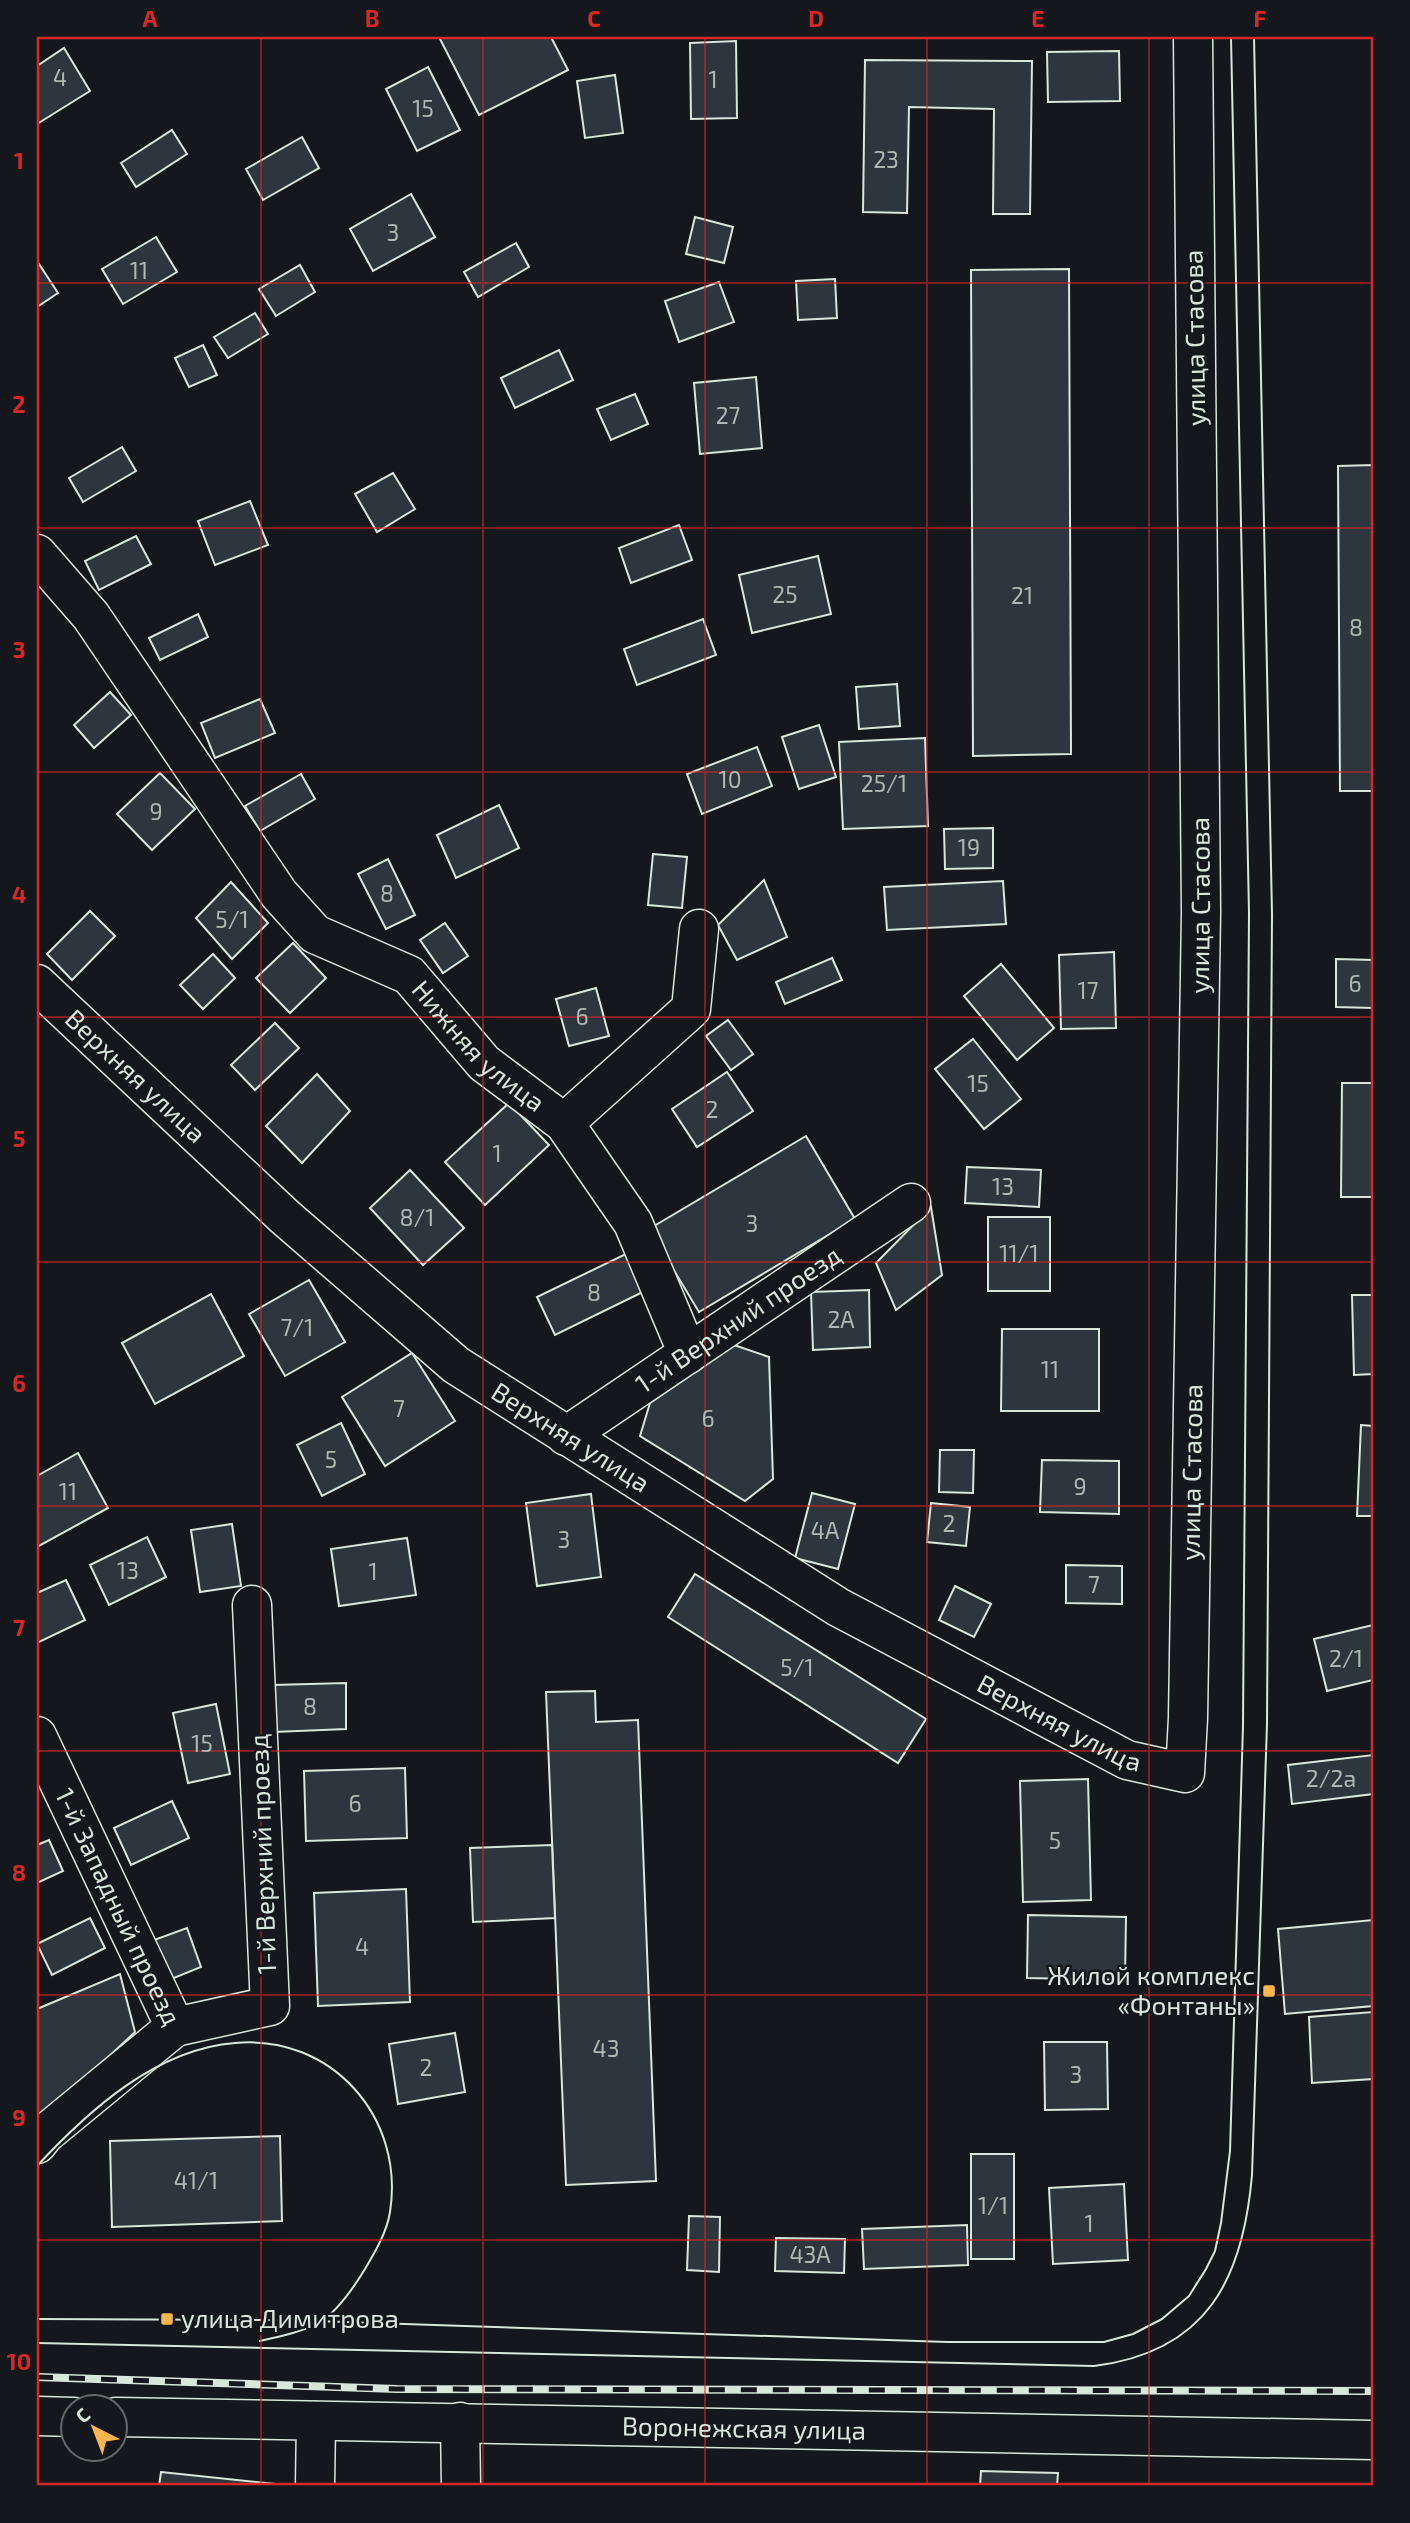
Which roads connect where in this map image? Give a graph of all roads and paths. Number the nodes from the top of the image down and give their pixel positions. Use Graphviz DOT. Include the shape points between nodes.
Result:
graph roads {
  1 [pos="1193,37"];
  2 [pos="37,554"];
  3 [pos="699,929"];
  4 [pos="37,984"];
  5 [pos="564,1123"];
  6 [pos="911,1203"];
  7 [pos="688,1354"];
  8 [pos="566,1436"];
  9 [pos="253,1605"];
  10 [pos="37,1736"];
  11 [pos="1185,1773"];
  12 [pos="175,2027"];
  13 [pos="37,2144"];
  14 [pos="37,2416"];
  15 [pos="60,2417"];
  16 [pos="130,2417"];
  17 [pos="316,2421"];
  18 [pos="460,2422"];
  19 [pos="1373,2440"];
  20 [pos="315,2486"];
  21 [pos="461,2486"];
  1 -- 11 [label="street, улица Стасова" via="1201,912"];
  2 -- 5 [label="street, Нижняя улица" via="91,616 279,894 315,934 410,975 484,1063"];
  3 -- 5 [label="street" via="691,1009"];
  4 -- 8 [label="street, Верхняя улица" via="285,1217 456,1365"];
  5 -- 7 [label="street, Нижняя улица" via="633,1223"];
  6 -- 7 [label="street, 1-й Верхний проезд"];
  7 -- 8 [label="street, 1-й Верхний проезд"];
  8 -- 11 [label="street, Верхняя улица" via="838,1607 1127,1760"];
  9 -- 12 [label="street, 1-й Верхний проезд" via="270,2006"];
  10 -- 12 [label="street, 1-й Западный проезд"];
  12 -- 13 [label="street, 1-й Западный проезд"];
  14 -- 15 [label="street"];
  16 -- 17 [label="street, Воронежская улица"];
  17 -- 18 [label="street, Воронежская улица"];
  17 -- 20 [label="street"];
  18 -- 19 [label="street, Воронежская улица"];
  18 -- 21 [label="street"];
}
